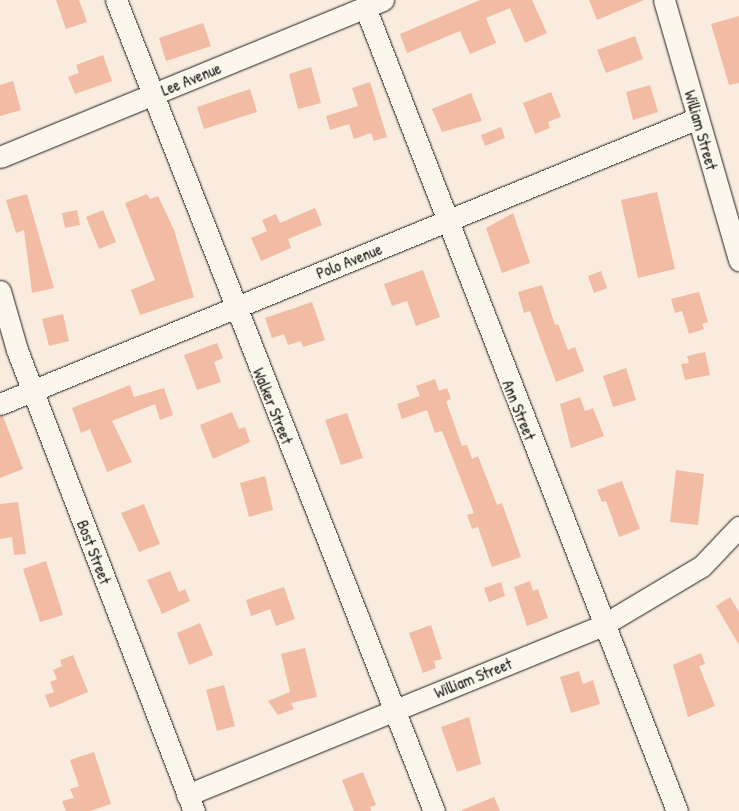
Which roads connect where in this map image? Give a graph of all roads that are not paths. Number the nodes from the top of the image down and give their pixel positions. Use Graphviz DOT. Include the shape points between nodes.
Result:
graph roads {
  1 [pos="116,0"];
  2 [pos="664,0"];
  3 [pos="374,4"];
  4 [pos="152,95"];
  5 [pos="698,118"];
  6 [pos="0,157"];
  7 [pos="446,222"];
  8 [pos="739,260"];
  9 [pos="0,291"];
  10 [pos="234,308"];
  11 [pos="32,390"];
  12 [pos="0,404"];
  13 [pos="739,527"];
  14 [pos="603,625"];
  15 [pos="394,710"];
  16 [pos="190,803"];
  17 [pos="434,811"];
  18 [pos="677,811"];
  1 -- 4 [label="street, Walker Street"];
  2 -- 5 [label="street, William Street"];
  3 -- 4 [label="street, Lee Avenue"];
  3 -- 7 [label="street, Ann Street"];
  4 -- 6 [label="street, Lee Avenue"];
  4 -- 10 [label="street, Walker Street"];
  5 -- 7 [label="street, Polo Avenue"];
  5 -- 8 [label="street, William Street"];
  7 -- 10 [label="street, Polo Avenue"];
  7 -- 14 [label="street, Ann Street"];
  9 -- 11 [label="street, Bost Street"];
  10 -- 11 [label="street, Polo Avenue"];
  10 -- 15 [label="street, Walker Street"];
  11 -- 12 [label="street, Polo Avenue"];
  11 -- 16 [label="street, Bost Street"];
  13 -- 14 [label="street, William Street" via="702,566"];
  14 -- 15 [label="street, William Street"];
  14 -- 18 [label="street, Ann Street"];
  15 -- 16 [label="street, William Street"];
  15 -- 17 [label="street, Walker Street"];
}
